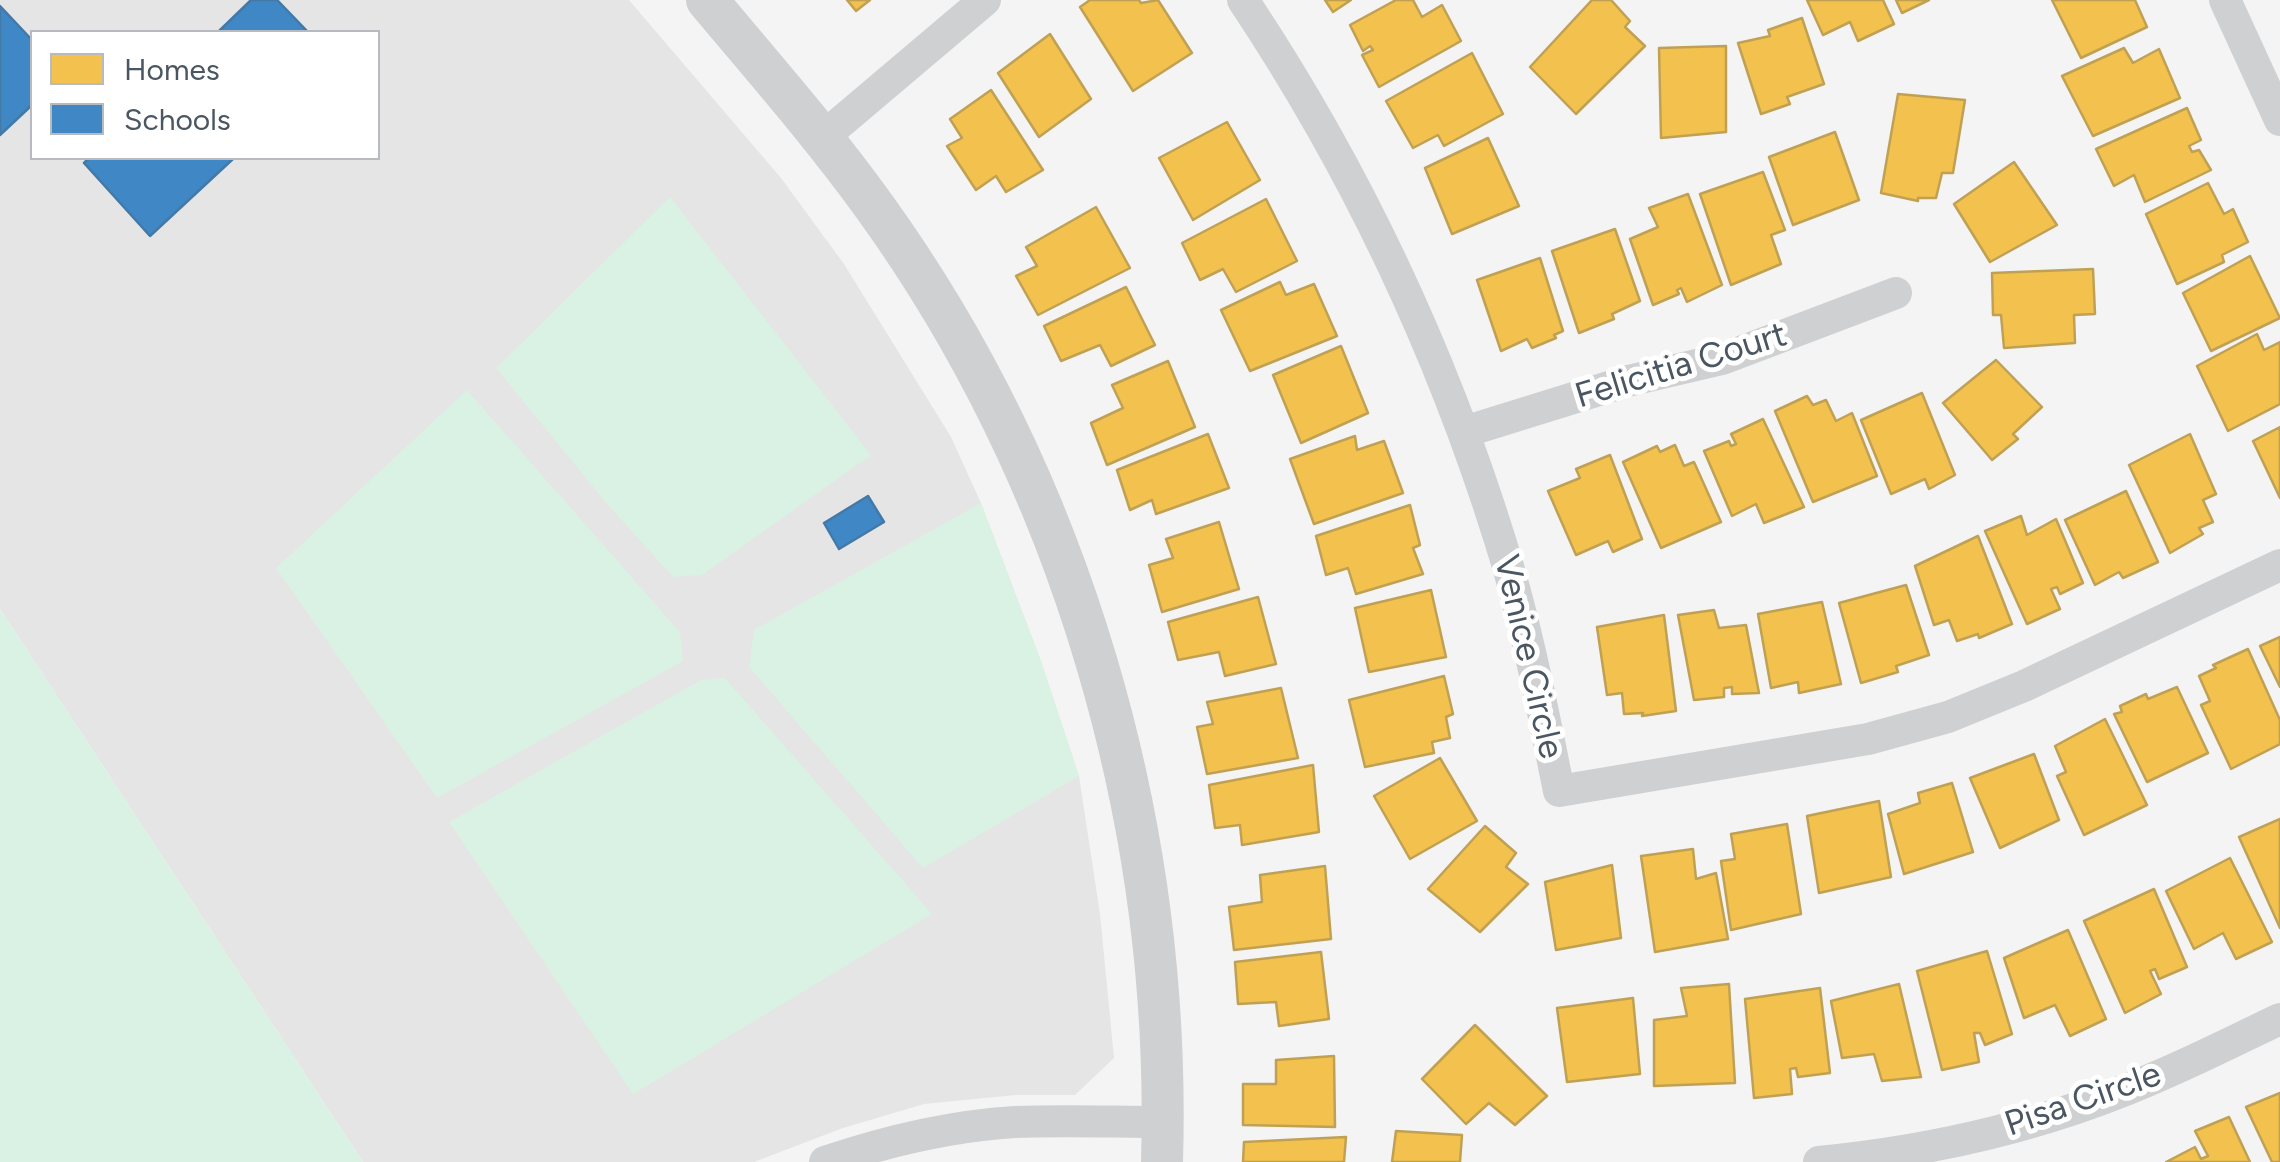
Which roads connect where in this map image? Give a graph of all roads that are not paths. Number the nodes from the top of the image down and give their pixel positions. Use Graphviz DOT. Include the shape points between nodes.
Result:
graph roads {
  1 [pos="707,0"];
  2 [pos="985,0"];
  3 [pos="1244,0"];
  4 [pos="2225,0"];
  5 [pos="2280,120"];
  6 [pos="822,138"];
  7 [pos="1896,294"];
  8 [pos="1464,432"];
  9 [pos="2280,565"];
  10 [pos="2280,1019"];
  11 [pos="1163,1142"];
  12 [pos="825,1162"];
  13 [pos="1818,1162"];
  1 -- 6 [label="street"];
  2 -- 6 [label="street"];
  3 -- 8 [label="street, Venice Circle" via="1347,170 1402,280"];
  4 -- 5 [label="street"];
  6 -- 11 [label="street" via="938,303 1031,483 1073,589 1118,744 1149,902"];
  7 -- 8 [label="street, Felicitia Court" via="1722,359"];
  8 -- 9 [label="street, Venice Circle" via="1520,615 1558,792 1868,739 1948,717"];
  10 -- 13 [label="street, Pisa Circle" via="2152,1079 2052,1115 1951,1142"];
  11 -- 12 [label="street" via="1014,1122 944,1130"];
}
